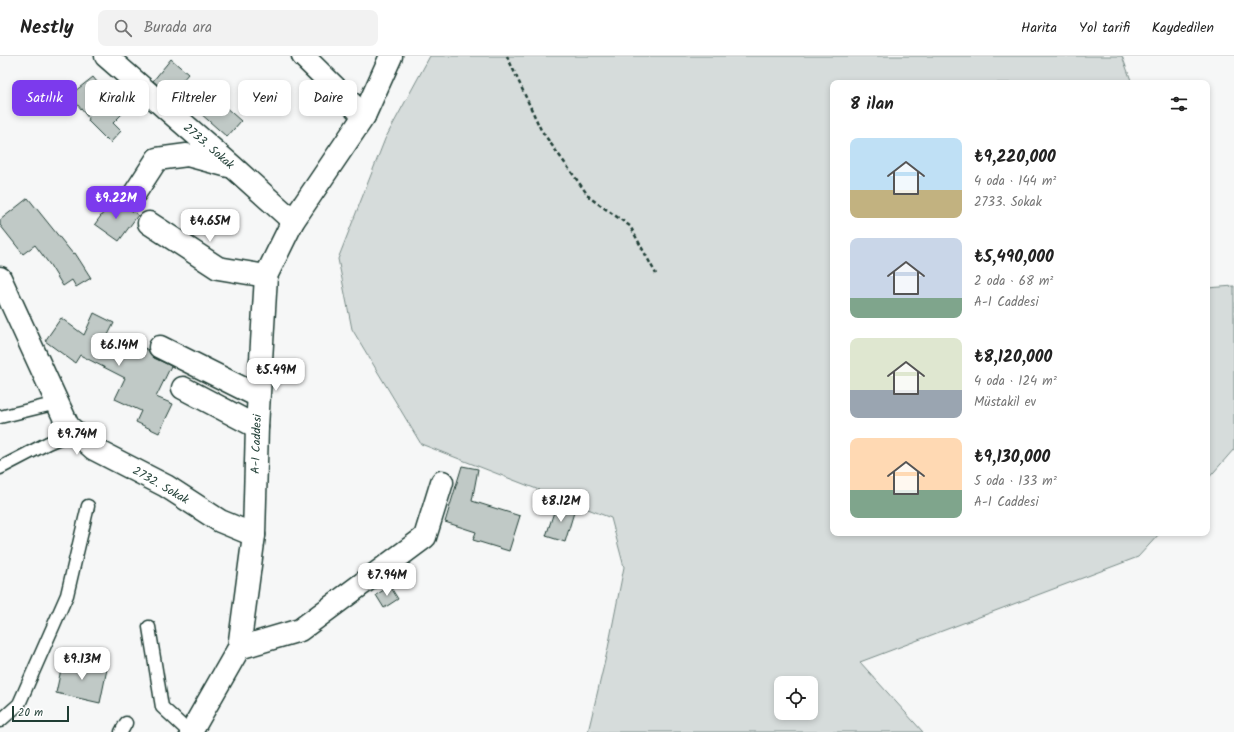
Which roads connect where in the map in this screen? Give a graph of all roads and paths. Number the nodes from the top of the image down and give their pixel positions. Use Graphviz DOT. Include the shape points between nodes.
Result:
graph roads {
  1 [pos="106,56"];
  2 [pos="304,56"];
  3 [pos="391,56"];
  4 [pos="507,56"];
  5 [pos="364,116"];
  6 [pos="234,167"];
  7 [pos="135,193"];
  8 [pos="293,221"];
  9 [pos="149,223"];
  10 [pos="656,274"];
  11 [pos="266,276"];
  12 [pos="0,278"];
  13 [pos="160,347"];
  14 [pos="183,388"];
  15 [pos="258,396"];
  16 [pos="57,403"];
  17 [pos="0,417"];
  18 [pos="256,427"];
  19 [pos="74,432"];
  20 [pos="0,468"];
  21 [pos="442,482"];
  22 [pos="88,506"];
  23 [pos="254,535"];
  24 [pos="149,627"];
  25 [pos="239,648"];
  26 [pos="0,722"];
  27 [pos="190,732"];
  1 -- 6 [label="street, 2733. Sokak"];
  2 -- 5 [label="street"];
  3 -- 5 [label="street, A-1 Caddesi"];
  4 -- 10 [label="path" via="541,130 590,198 630,226"];
  5 -- 8 [label="street, A-1 Caddesi"];
  6 -- 7 [label="street" via="187,155 157,160"];
  6 -- 8 [label="street, 2733. Sokak"];
  8 -- 11 [label="street, A-1 Caddesi"];
  9 -- 11 [label="street" via="218,268"];
  11 -- 15 [label="street, A-1 Caddesi"];
  12 -- 16 [label="street, 2732. Sokak"];
  13 -- 15 [label="street"];
  14 -- 18 [label="street"];
  15 -- 18 [label="street, A-1 Caddesi"];
  16 -- 17 [label="lane"];
  16 -- 19 [label="street, 2732. Sokak" via="68,426"];
  18 -- 23 [label="street, A-1 Caddesi"];
  19 -- 20 [label="lane"];
  19 -- 23 [label="street, 2732. Sokak" via="94,448 166,486 220,521"];
  21 -- 25 [label="street" via="425,537 300,630"];
  22 -- 26 [label="lane" via="67,595 19,704"];
  23 -- 25 [label="street, A-1 Caddesi"];
  24 -- 27 [label="lane" via="162,707"];
  25 -- 27 [label="street, A-1 Caddesi"];
}
